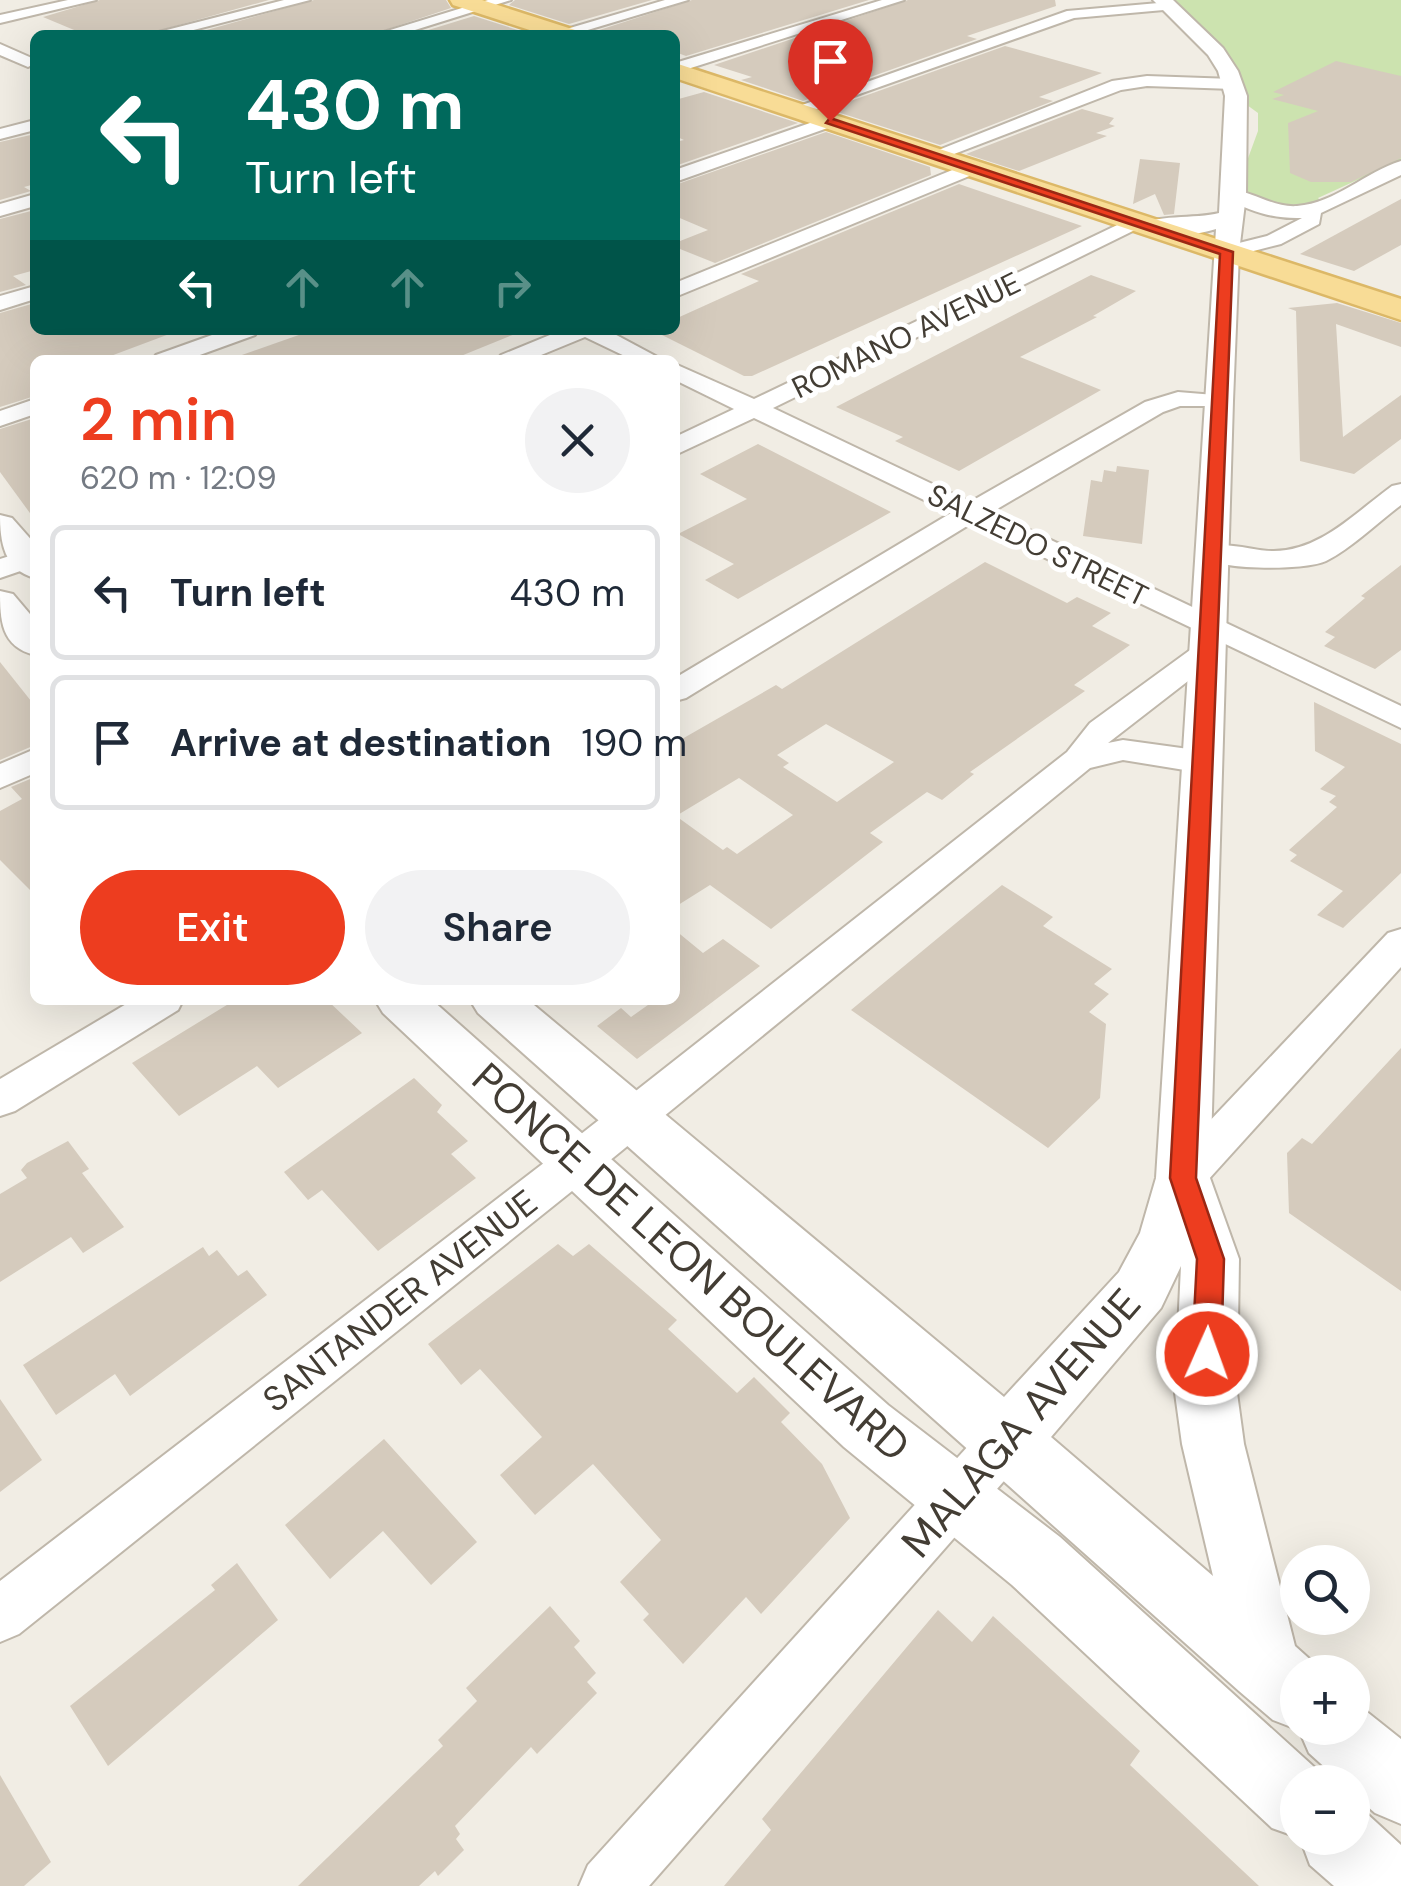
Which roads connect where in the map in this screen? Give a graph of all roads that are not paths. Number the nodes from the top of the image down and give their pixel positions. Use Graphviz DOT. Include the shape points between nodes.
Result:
graph roads {
  1 [pos="89,0"];
  2 [pos="302,0"];
  3 [pos="682,0"];
  4 [pos="897,0"];
  5 [pos="483,2"];
  6 [pos="1166,3"];
  7 [pos="0,20"];
  8 [pos="177,30"];
  9 [pos="397,30"];
  10 [pos="554,30"];
  11 [pos="578,30"];
  12 [pos="0,48"];
  13 [pos="30,64"];
  14 [pos="680,67"];
  15 [pos="680,71"];
  16 [pos="0,72"];
  17 [pos="702,78"];
  18 [pos="1233,84"];
  19 [pos="680,85"];
  20 [pos="797,110"];
  21 [pos="830,121"];
  22 [pos="30,126"];
  23 [pos="0,134"];
  24 [pos="935,156"];
  25 [pos="1401,167"];
  26 [pos="972,168"];
  27 [pos="680,174"];
  28 [pos="30,201"];
  29 [pos="1232,206"];
  30 [pos="0,210"];
  31 [pos="1311,214"];
  32 [pos="1143,225"];
  33 [pos="1226,252"];
  34 [pos="1325,285"];
  35 [pos="680,289"];
  36 [pos="30,294"];
  37 [pos="1224,295"];
  38 [pos="0,303"];
  39 [pos="1401,310"];
  40 [pos="233,335"];
  41 [pos="572,335"];
  42 [pos="596,335"];
  43 [pos="178,355"];
  44 [pos="522,355"];
  45 [pos="640,355"];
  46 [pos="680,374"];
  47 [pos="1218,401"];
  48 [pos="30,408"];
  49 [pos="753,409"];
  50 [pos="0,419"];
  51 [pos="680,444"];
  52 [pos="1401,492"];
  53 [pos="972,512"];
  54 [pos="0,525"];
  55 [pos="1212,554"];
  56 [pos="24,562"];
  57 [pos="0,602"];
  58 [pos="30,638"];
  59 [pos="1209,639"];
  60 [pos="680,688"];
  61 [pos="1401,718"];
  62 [pos="1079,760"];
  63 [pos="1202,762"];
  64 [pos="30,763"];
  65 [pos="0,778"];
  66 [pos="1401,943"];
  67 [pos="156,1005"];
  68 [pos="405,1005"];
  69 [pos="501,1005"];
  70 [pos="0,1099"];
  71 [pos="631,1118"];
  72 [pos="577,1162"];
  73 [pos="1183,1178"];
  74 [pos="1007,1440"];
  75 [pos="956,1496"];
  76 [pos="0,1615"];
  77 [pos="1280,1678"];
  78 [pos="1280,1680"];
  79 [pos="1353,1745"];
  80 [pos="1280,1785"];
  81 [pos="1401,1787"];
  82 [pos="1356,1855"];
  83 [pos="608,1886"];
  84 [pos="1390,1886"];
  1 -- 7 [label="street"];
  2 -- 8 [label="street"];
  3 -- 11 [label="street"];
  4 -- 14 [label="street"];
  5 -- 9 [label="street"];
  5 -- 10 [label="main road"];
  6 -- 18 [label="street" via="1208,42"];
  6 -- 20 [label="street" via="1079,12"];
  12 -- 13 [label="street"];
  13 -- 16 [label="street"];
  15 -- 17 [label="main road"];
  17 -- 19 [label="street"];
  17 -- 20 [label="main road"];
  18 -- 24 [label="street" via="1118,85"];
  18 -- 29 [label="street"];
  20 -- 21 [label="main road"];
  21 -- 24 [label="main road"];
  21 -- 27 [label="street"];
  22 -- 23 [label="street"];
  24 -- 26 [label="main road"];
  25 -- 31 [label="street"];
  26 -- 32 [label="main road"];
  26 -- 35 [label="street"];
  28 -- 30 [label="street"];
  29 -- 31 [label="street"];
  29 -- 32 [label="street" via="1200,226"];
  29 -- 33 [label="street"];
  31 -- 33 [label="street" via="1312,220 1274,240"];
  32 -- 33 [label="main road"];
  32 -- 49 [label="street, ROMANO AVENUE"];
  33 -- 34 [label="main road"];
  33 -- 37 [label="street"];
  34 -- 37 [label="main road" via="1264,285"];
  34 -- 39 [label="main road"];
  36 -- 38 [label="street"];
  37 -- 47 [label="street"];
  40 -- 43 [label="street"];
  41 -- 44 [label="street"];
  42 -- 45 [label="street"];
  46 -- 49 [label="street, SALZEDO STREET"];
  47 -- 53 [label="street" via="1166,402"];
  47 -- 55 [label="street"];
  48 -- 50 [label="street"];
  49 -- 51 [label="street, ROMANO AVENUE"];
  49 -- 53 [label="street, SALZEDO STREET"];
  52 -- 55 [label="street" via="1316,555 1273,560"];
  53 -- 59 [label="street, SALZEDO STREET"];
  53 -- 60 [label="street"];
  54 -- 56 [label="street"];
  55 -- 59 [label="street"];
  57 -- 58 [label="street"];
  59 -- 61 [label="street, SALZEDO STREET"];
  59 -- 62 [label="street, SANTANDER AVENUE" via="1101,730"];
  59 -- 63 [label="street"];
  62 -- 63 [label="street, SANTANDER AVENUE" via="1123,750"];
  62 -- 71 [label="street, SANTANDER AVENUE"];
  63 -- 73 [label="street"];
  64 -- 65 [label="street"];
  66 -- 73 [label="street, MALAGA AVENUE"];
  67 -- 70 [label="street"];
  68 -- 72 [label="street, PONCE DE LEON BOULEVARD"];
  69 -- 71 [label="street, PONCE DE LEON BOULEVARD"];
  71 -- 72 [label="street, SANTANDER AVENUE"];
  71 -- 74 [label="street, PONCE DE LEON BOULEVARD"];
  72 -- 75 [label="street, PONCE DE LEON BOULEVARD" via="866,1426"];
  72 -- 76 [label="street, SANTANDER AVENUE"];
  73 -- 74 [label="street, MALAGA AVENUE" via="1167,1236 1140,1290"];
  73 -- 77 [label="street" via="1210,1259 1206,1393 1213,1444"];
  74 -- 75 [label="street, MALAGA AVENUE"];
  74 -- 78 [label="street, PONCE DE LEON BOULEVARD"];
  75 -- 80 [label="street, PONCE DE LEON BOULEVARD"];
  75 -- 83 [label="street, MALAGA AVENUE"];
  79 -- 81 [label="street"];
  82 -- 84 [label="street"];
}
